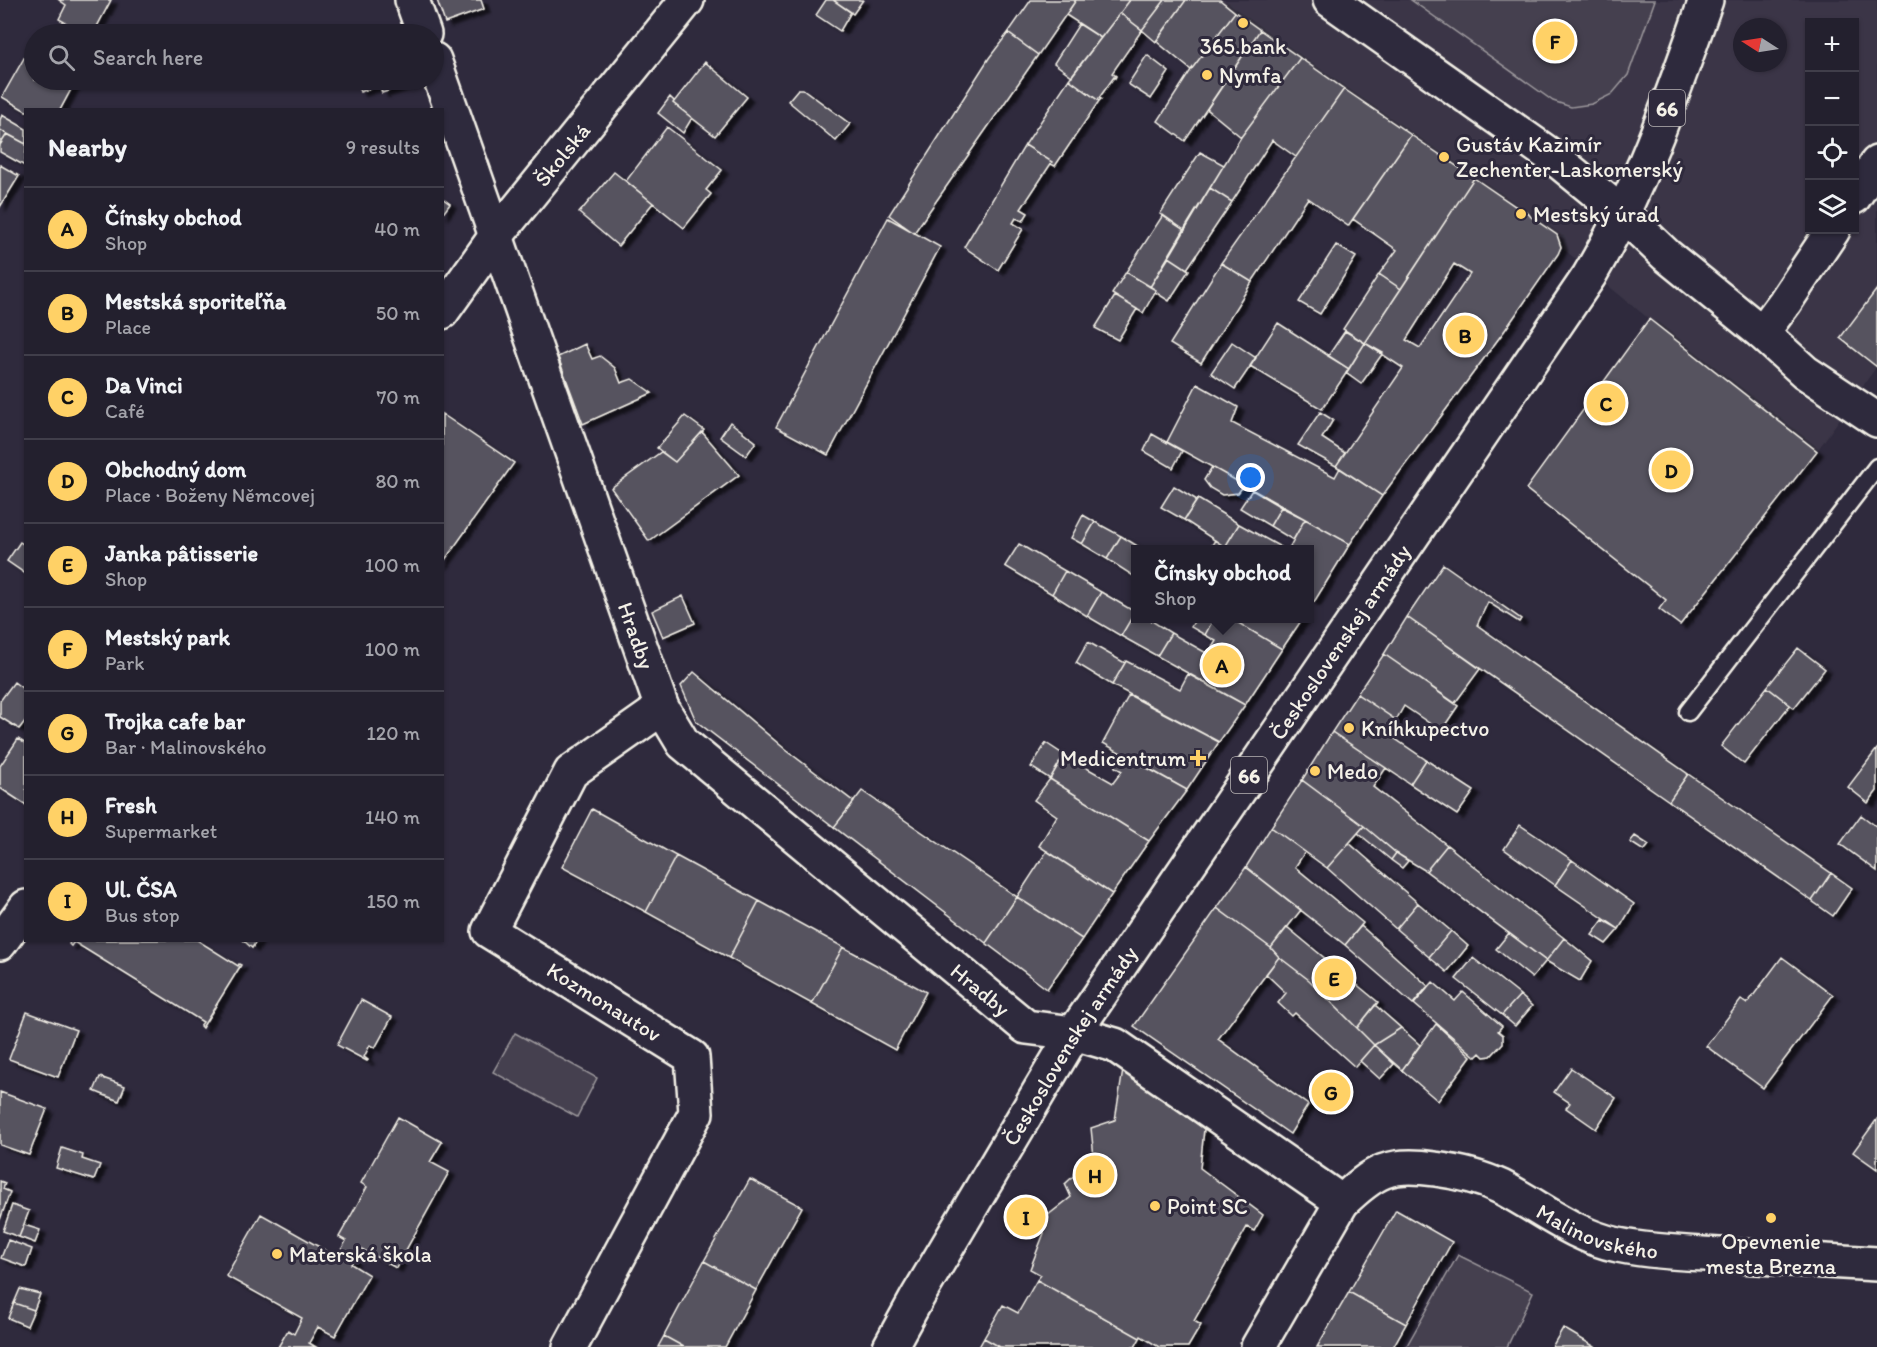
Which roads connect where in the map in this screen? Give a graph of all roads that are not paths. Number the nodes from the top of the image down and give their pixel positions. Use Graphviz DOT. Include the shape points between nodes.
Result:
graph roads {
  1 [pos="412,0"];
  2 [pos="687,0"];
  3 [pos="1330,0"];
  4 [pos="1706,0"];
  5 [pos="420,24"];
  6 [pos="444,88"];
  7 [pos="1877,163"];
  8 [pos="1859,190"];
  9 [pos="1623,214"];
  10 [pos="1830,234"];
  11 [pos="496,236"];
  12 [pos="444,309"];
  13 [pos="1762,333"];
  14 [pos="1877,420"];
  15 [pos="1877,467"];
  16 [pos="662,708"];
  17 [pos="1688,712"];
  18 [pos="24,910"];
  19 [pos="0,943"];
  20 [pos="1074,1033"];
  21 [pos="1342,1202"];
  22 [pos="1877,1264"];
  23 [pos="570,1347"];
  24 [pos="890,1347"];
  25 [pos="1258,1347"];
  1 -- 5 [label="street"];
  2 -- 11 [label="street, Školská"];
  3 -- 9 [label="street" via="1557,160"];
  4 -- 9 [label="street, 66"];
  6 -- 11 [label="street, Hradby"];
  7 -- 8 [label="street"];
  9 -- 13 [label="street" via="1666,255"];
  9 -- 20 [label="street, Československej armády / 66" via="1589,276"];
  10 -- 13 [label="street"];
  11 -- 12 [label="street, Školská"];
  11 -- 16 [label="street, Hradby"];
  13 -- 14 [label="street" via="1806,372"];
  15 -- 17 [label="lane"];
  16 -- 20 [label="street, Hradby" via="683,743 1026,1027"];
  16 -- 23 [label="street, Kozmonautov" via="571,772 489,931 692,1057 696,1113"];
  18 -- 19 [label="street"];
  20 -- 21 [label="street, Hradby" via="1115,1046"];
  20 -- 24 [label="street, Československej armády / 66"];
  21 -- 22 [label="street, Malinovského" via="1374,1175 1419,1166 1489,1182 1576,1231 1619,1245 1672,1252"];
  21 -- 25 [label="street"];
}
